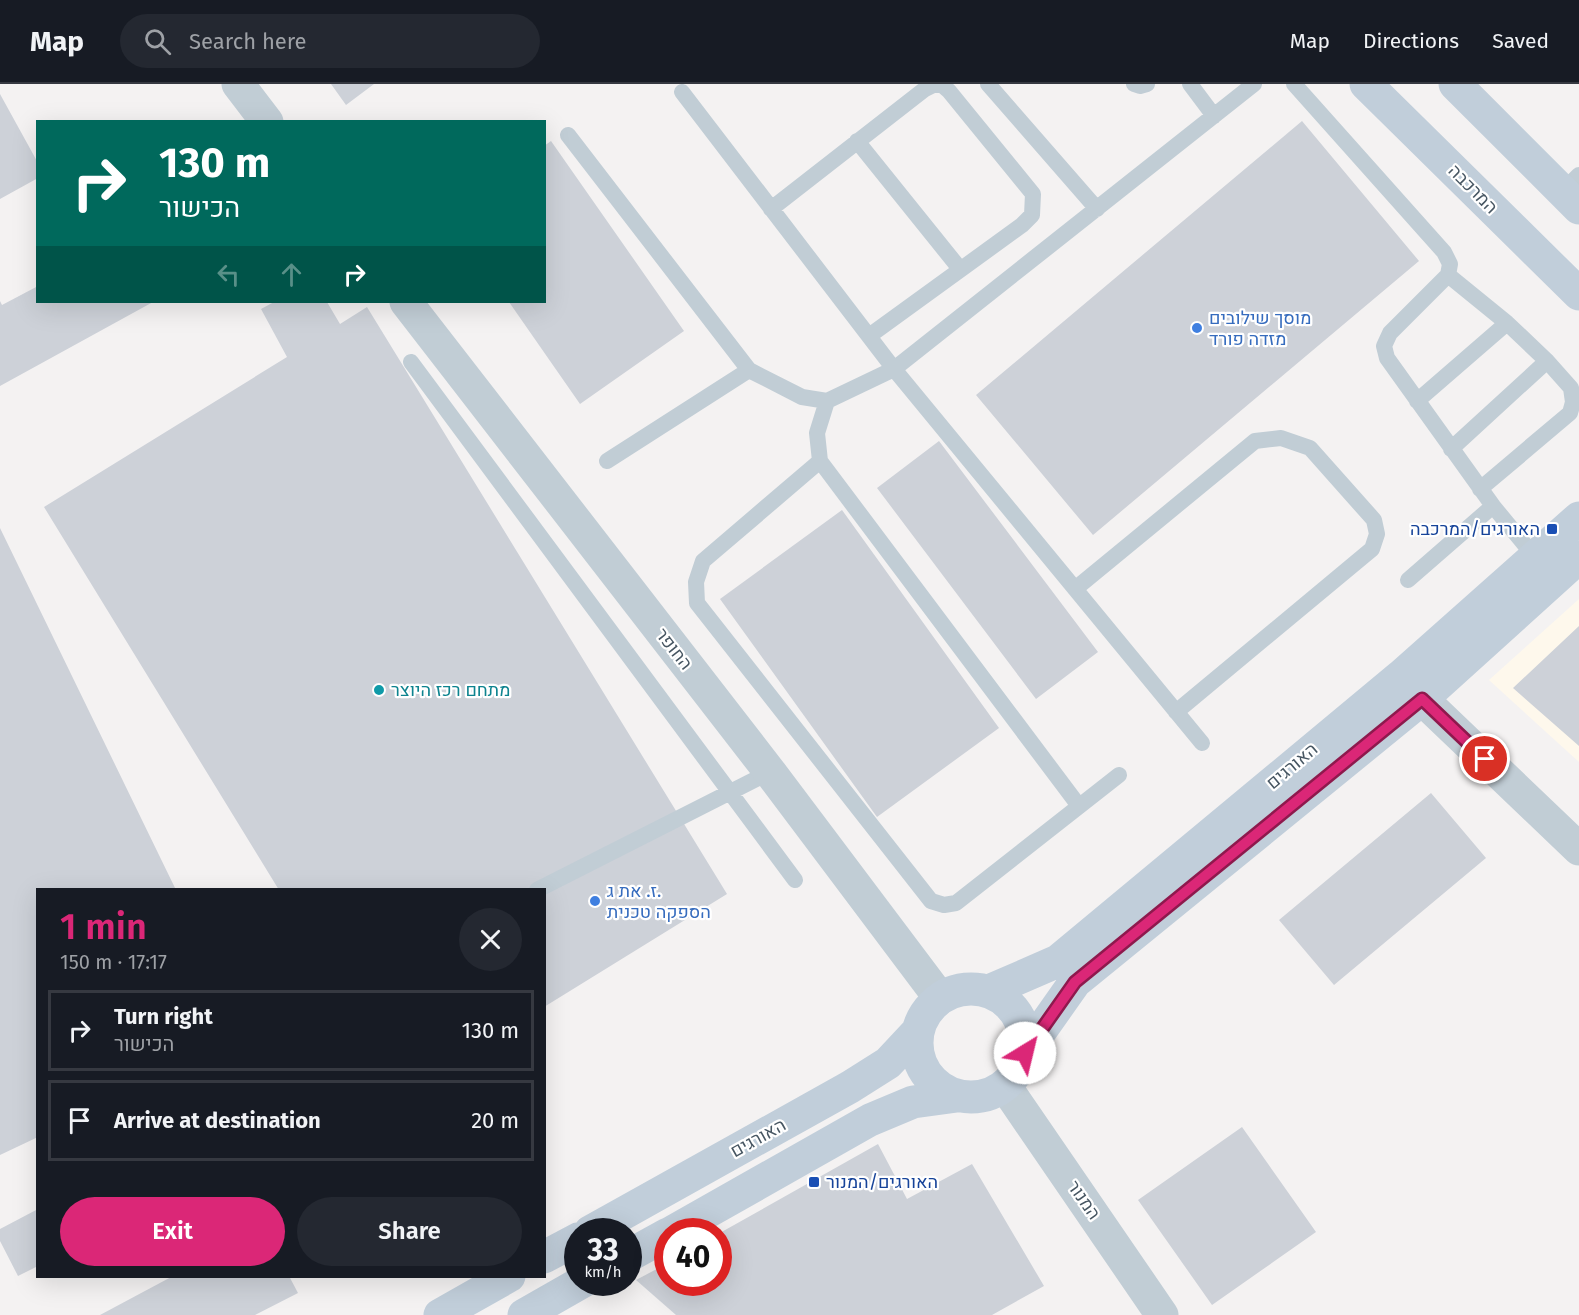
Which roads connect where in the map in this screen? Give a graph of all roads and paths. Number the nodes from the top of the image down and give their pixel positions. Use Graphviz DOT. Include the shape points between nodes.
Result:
graph roads {
  1 [pos="238,84"];
  2 [pos="988,84"];
  3 [pos="1134,84"];
  4 [pos="1147,84"];
  5 [pos="1190,84"];
  6 [pos="1254,84"];
  7 [pos="1294,84"];
  8 [pos="1366,84"];
  9 [pos="1455,84"];
  10 [pos="682,93"];
  11 [pos="1214,116"];
  12 [pos="265,120"];
  13 [pos="568,135"];
  14 [pos="857,141"];
  15 [pos="1574,191"];
  16 [pos="771,209"];
  17 [pos="1096,209"];
  18 [pos="960,269"];
  19 [pos="1448,275"];
  20 [pos="1579,294"];
  21 [pos="407,303"];
  22 [pos="1507,323"];
  23 [pos="869,336"];
  24 [pos="1547,361"];
  25 [pos="411,362"];
  26 [pos="894,369"];
  27 [pos="749,370"];
  28 [pos="827,401"];
  29 [pos="1417,401"];
  30 [pos="1451,449"];
  31 [pos="607,461"];
  32 [pos="820,461"];
  33 [pos="1480,489"];
  34 [pos="1493,506"];
  35 [pos="1579,518"];
  36 [pos="1534,557"];
  37 [pos="1579,557"];
  38 [pos="1408,580"];
  39 [pos="1075,589"];
  40 [pos="1422,699"];
  41 [pos="1176,712"];
  42 [pos="1202,743"];
  43 [pos="770,772"];
  44 [pos="1119,775"];
  45 [pos="731,792"];
  46 [pos="1079,806"];
  47 [pos="1579,849"];
  48 [pos="795,880"];
  49 [pos="541,888"];
  50 [pos="989,991"];
  51 [pos="940,998"];
  52 [pos="917,1032"];
  53 [pos="1025,1053"];
  54 [pos="1005,1086"];
  55 [pos="957,1095"];
  56 [pos="615,1218"];
  57 [pos="697,1218"];
  58 [pos="564,1246"];
  59 [pos="546,1256"];
  60 [pos="505,1278"];
  61 [pos="564,1292"];
  62 [pos="440,1315"];
  63 [pos="524,1315"];
  64 [pos="1162,1315"];
  1 -- 12 [label="street"];
  2 -- 17 [label="lane"];
  3 -- 4 [label="lane"];
  5 -- 11 [label="lane"];
  6 -- 11 [label="lane"];
  7 -- 19 [label="lane" via="1444,252 1450,264"];
  8 -- 20 [label="street, המרכבה"];
  9 -- 15 [label="street"];
  10 -- 16 [label="lane"];
  11 -- 17 [label="lane"];
  13 -- 27 [label="lane"];
  14 -- 16 [label="lane"];
  14 -- 18 [label="lane"];
  14 -- 18 [label="lane" via="925,88 942,85 1033,194 1032,215"];
  16 -- 23 [label="lane"];
  17 -- 26 [label="lane"];
  18 -- 23 [label="lane"];
  19 -- 22 [label="lane"];
  19 -- 29 [label="lane" via="1390,333 1384,346 1387,358"];
  21 -- 43 [label="street, החופר"];
  22 -- 24 [label="lane"];
  22 -- 29 [label="lane"];
  23 -- 26 [label="lane"];
  24 -- 30 [label="lane"];
  24 -- 33 [label="lane" via="1570,388 1570,413"];
  25 -- 45 [label="lane"];
  26 -- 28 [label="lane"];
  26 -- 39 [label="lane"];
  27 -- 28 [label="lane" via="802,397"];
  27 -- 31 [label="lane"];
  28 -- 32 [label="lane" via="817,433"];
  29 -- 30 [label="lane"];
  30 -- 33 [label="lane"];
  32 -- 46 [label="lane"];
  32 -- 46 [label="lane" via="703,561 696,582 697,603 931,901 956,903"];
  33 -- 34 [label="lane"];
  34 -- 36 [label="lane"];
  34 -- 38 [label="lane"];
  35 -- 36 [label="street, האורגים"];
  36 -- 50 [label="street, האורגים" via="1401,676 1058,961"];
  37 -- 40 [label="street, האורגים"];
  39 -- 41 [label="lane"];
  39 -- 41 [label="lane" via="1256,441 1281,438 1310,448 1374,520 1377,534 1372,549"];
  40 -- 47 [label="street"];
  40 -- 53 [label="street, האורגים" via="1075,982"];
  41 -- 42 [label="lane"];
  43 -- 45 [label="lane"];
  43 -- 51 [label="street, החופר"];
  44 -- 46 [label="lane"];
  45 -- 48 [label="lane"];
  45 -- 49 [label="lane"];
  50 -- 51 [label="street" via="956,990"];
  50 -- 53 [label="street" via="1011,1005 1023,1027"];
  51 -- 52 [label="street" via="929,1007"];
  52 -- 55 [label="street" via="917,1053 924,1072 939,1087"];
  52 -- 56 [label="street, האורגים" via="888,1063 850,1087"];
  53 -- 54 [label="street" via="1018,1071"];
  54 -- 55 [label="street" via="974,1097"];
  54 -- 64 [label="street, המנור"];
  55 -- 57 [label="street" via="913,1102 870,1120"];
  58 -- 59 [label="street"];
  60 -- 62 [label="street"];
  61 -- 63 [label="street"];
}
